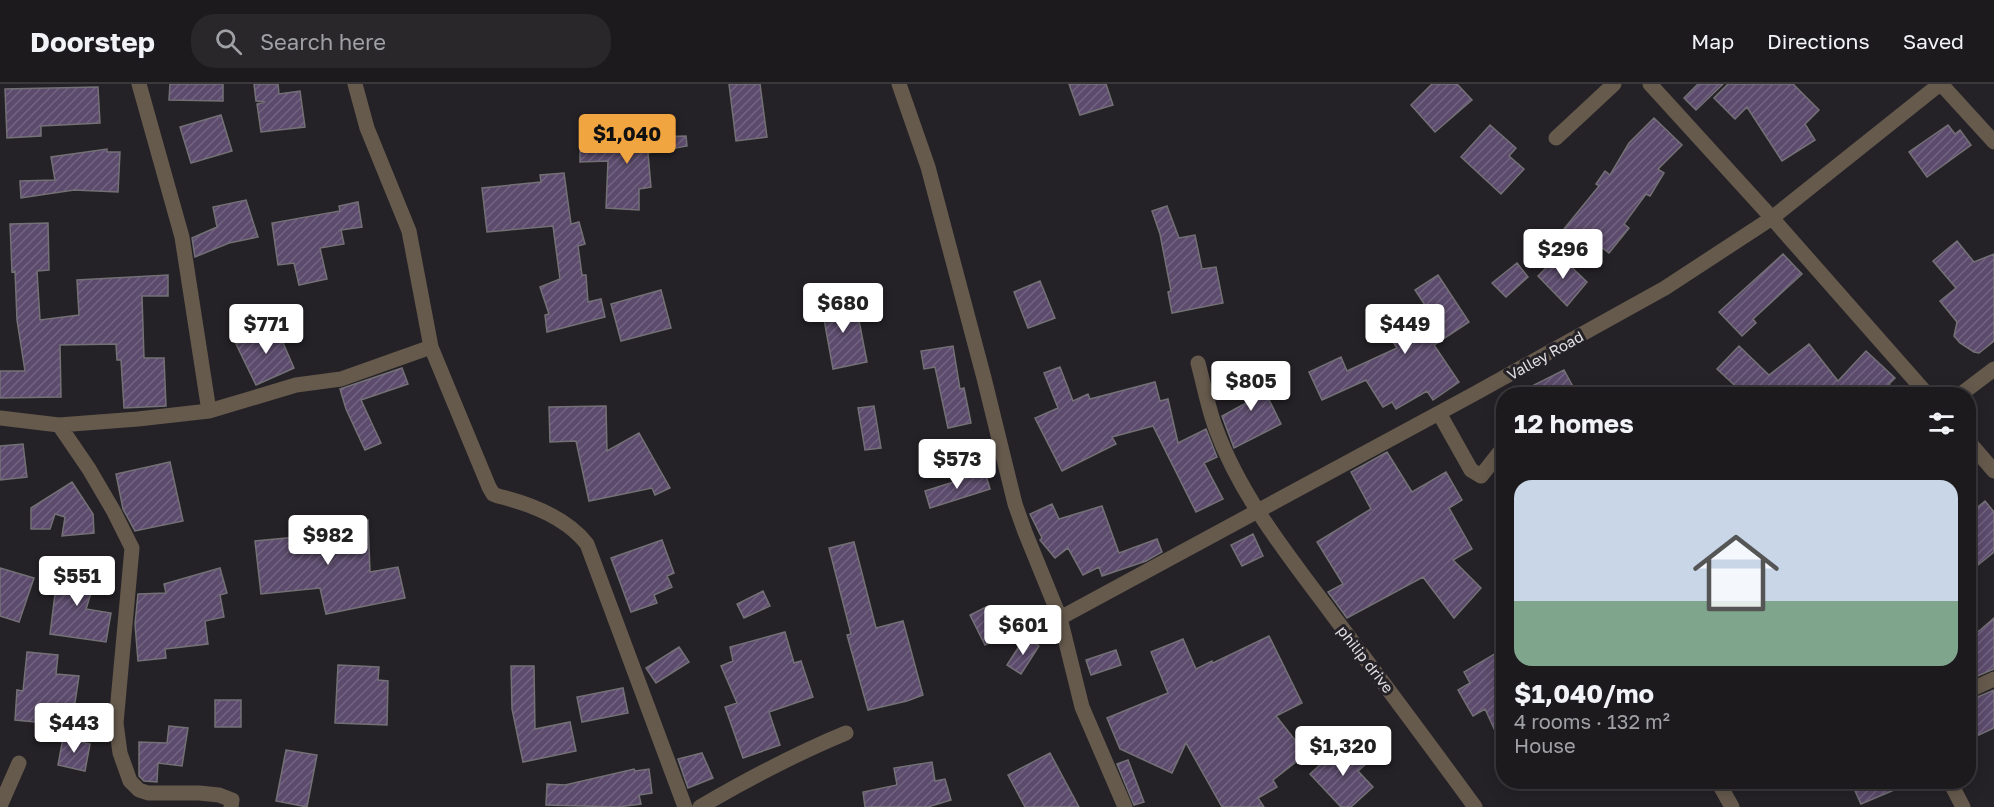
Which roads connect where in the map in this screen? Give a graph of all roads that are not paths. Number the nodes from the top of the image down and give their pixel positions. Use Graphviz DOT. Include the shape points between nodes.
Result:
graph roads {
  1 [pos="139,84"];
  2 [pos="355,84"];
  3 [pos="899,84"];
  4 [pos="1614,84"];
  5 [pos="1650,84"];
  6 [pos="1940,84"];
  7 [pos="1557,138"];
  8 [pos="1994,142"];
  9 [pos="1772,218"];
  10 [pos="431,347"];
  11 [pos="1198,363"];
  12 [pos="1994,369"];
  13 [pos="1921,387"];
  14 [pos="1970,387"];
  15 [pos="209,411"];
  16 [pos="1439,413"];
  17 [pos="0,418"];
  18 [pos="59,424"];
  19 [pos="1976,450"];
  20 [pos="1496,457"];
  21 [pos="1994,471"];
  22 [pos="1258,511"];
  23 [pos="1060,618"];
  24 [pos="1994,678"];
  25 [pos="1976,687"];
  26 [pos="846,733"];
  27 [pos="19,763"];
  28 [pos="1722,789"];
  29 [pos="1954,789"];
  30 [pos="0,806"];
  31 [pos="231,807"];
  32 [pos="685,807"];
  33 [pos="700,807"];
  34 [pos="1125,807"];
  35 [pos="1475,807"];
  36 [pos="1732,807"];
  37 [pos="1963,807"];
  1 -- 15 [label="street" via="182,237"];
  2 -- 10 [label="street" via="367,128 409,231"];
  3 -- 23 [label="street" via="928,167 1015,504"];
  4 -- 7 [label="street"];
  5 -- 9 [label="street"];
  6 -- 8 [label="street"];
  6 -- 9 [label="street, Valley Road"];
  9 -- 13 [label="street"];
  9 -- 16 [label="street, Valley Road" via="1665,288"];
  10 -- 15 [label="street" via="341,379 296,385"];
  10 -- 32 [label="street" via="493,494 541,509 587,544"];
  11 -- 22 [label="street, philip drive" via="1215,428"];
  12 -- 14 [label="street"];
  15 -- 18 [label="street"];
  16 -- 20 [label="street" via="1475,474 1481,476"];
  16 -- 22 [label="street, Valley Road"];
  17 -- 18 [label="street"];
  18 -- 31 [label="street" via="132,548 116,723 120,753 130,781 148,793 219,795 232,800"];
  19 -- 21 [label="street"];
  22 -- 23 [label="street, Valley Road"];
  22 -- 35 [label="street, philip drive"];
  23 -- 34 [label="street" via="1082,707"];
  24 -- 25 [label="street"];
  26 -- 33 [label="street" via="791,757"];
  27 -- 30 [label="street"];
  28 -- 36 [label="street"];
  29 -- 37 [label="street"];
}
